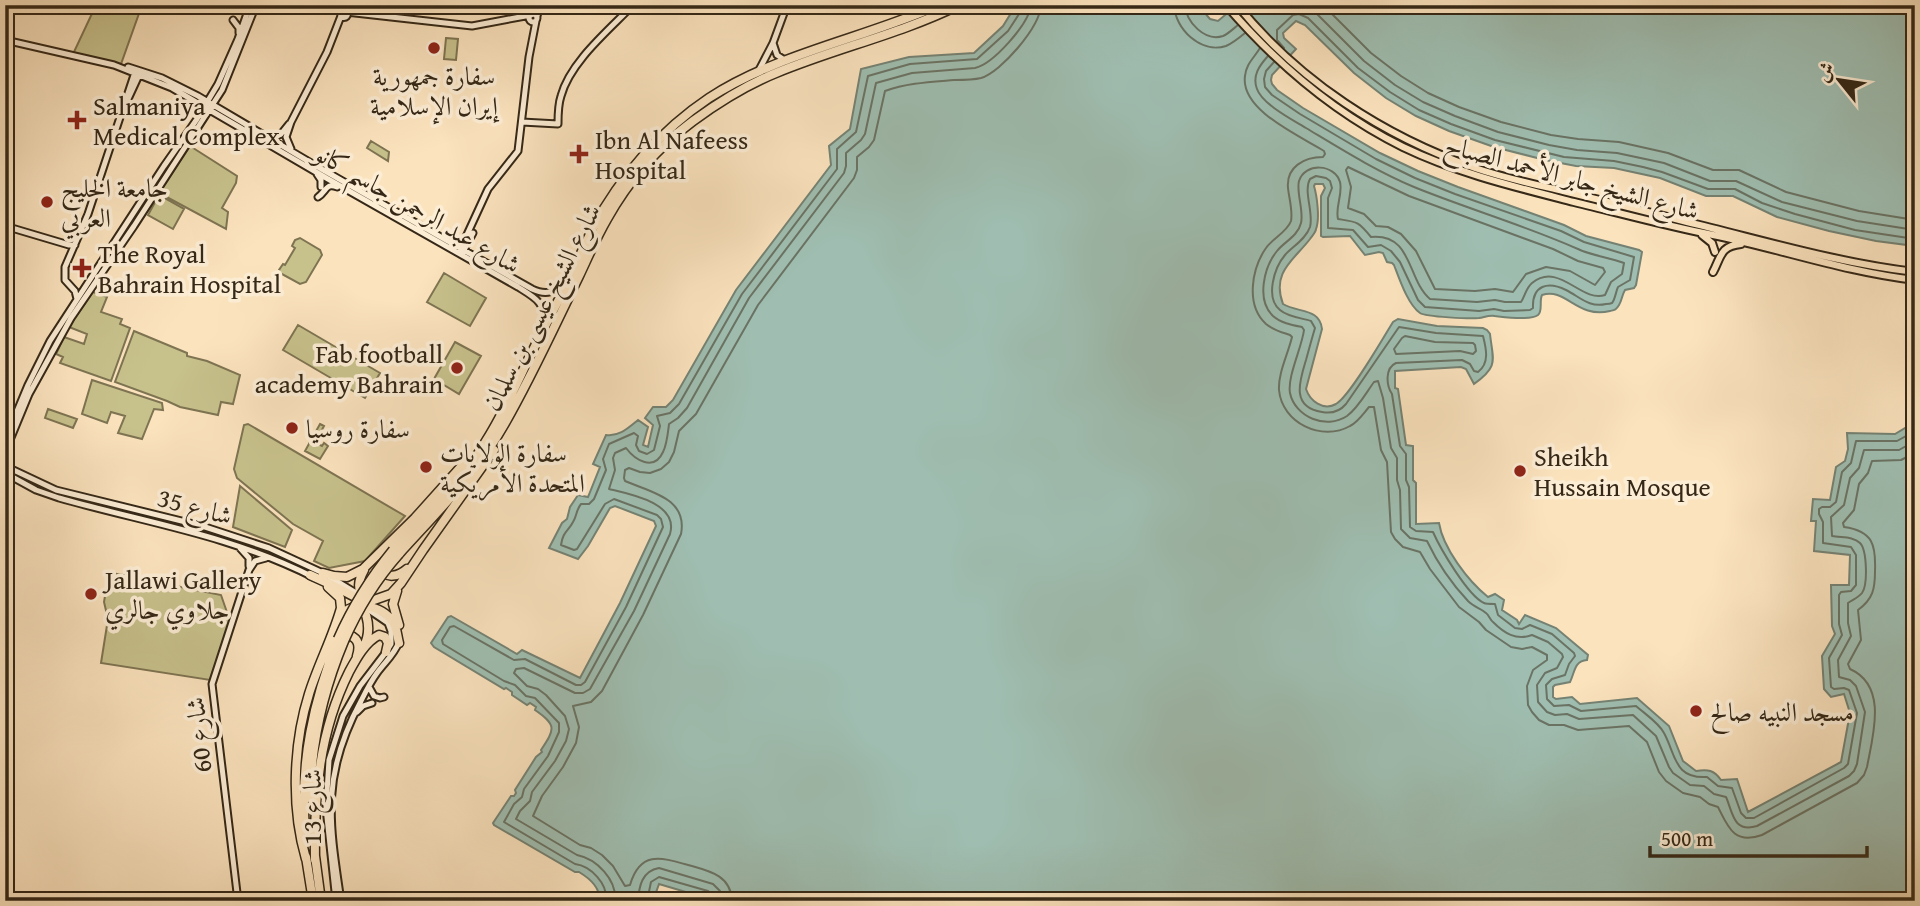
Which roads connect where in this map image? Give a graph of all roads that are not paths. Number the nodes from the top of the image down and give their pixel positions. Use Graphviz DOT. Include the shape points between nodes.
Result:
graph roads {
  1 [pos="538,5"];
  2 [pos="633,5"];
  3 [pos="787,5"];
  4 [pos="940,5"];
  5 [pos="959,5"];
  6 [pos="1226,5"];
  7 [pos="1237,5"];
  8 [pos="252,6"];
  9 [pos="533,18"];
  10 [pos="238,39"];
  11 [pos="5,41"];
  12 [pos="773,43"];
  13 [pos="786,61"];
  14 [pos="138,71"];
  15 [pos="755,73"];
  16 [pos="220,87"];
  17 [pos="195,97"];
  18 [pos="209,105"];
  19 [pos="230,116"];
  20 [pos="223,118"];
  21 [pos="200,120"];
  22 [pos="522,122"];
  23 [pos="286,131"];
  24 [pos="271,139"];
  25 [pos="292,152"];
  26 [pos="314,169"];
  27 [pos="321,187"];
  28 [pos="348,191"];
  29 [pos="318,197"];
  30 [pos="5,228"];
  31 [pos="1697,233"];
  32 [pos="468,237"];
  33 [pos="447,241"];
  34 [pos="1751,244"];
  35 [pos="73,248"];
  36 [pos="461,251"];
  37 [pos="1715,252"];
  38 [pos="482,260"];
  39 [pos="1713,272"];
  40 [pos="1915,272"];
  41 [pos="571,275"];
  42 [pos="1915,280"];
  43 [pos="84,288"];
  44 [pos="74,289"];
  45 [pos="77,299"];
  46 [pos="538,340"];
  47 [pos="516,404"];
  48 [pos="500,417"];
  49 [pos="5,440"];
  50 [pos="6,451"];
  51 [pos="5,466"];
  52 [pos="19,474"];
  53 [pos="7,476"];
  54 [pos="396,535"];
  55 [pos="236,544"];
  56 [pos="396,552"];
  57 [pos="273,559"];
  58 [pos="416,560"];
  59 [pos="370,562"];
  60 [pos="249,570"];
  61 [pos="323,573"];
  62 [pos="310,575"];
  63 [pos="401,583"];
  64 [pos="326,584"];
  65 [pos="352,590"];
  66 [pos="364,603"];
  67 [pos="399,625"];
  68 [pos="338,638"];
  69 [pos="399,643"];
  70 [pos="362,652"];
  71 [pos="387,652"];
  72 [pos="323,655"];
  73 [pos="353,665"];
  74 [pos="368,686"];
  75 [pos="384,697"];
  76 [pos="372,703"];
  77 [pos="340,745"];
  78 [pos="311,860"];
  79 [pos="238,901"];
  80 [pos="313,901"];
  81 [pos="321,901"];
  82 [pos="339,901"];
  1 -- 9 [label="main road"];
  2 -- 22 [label="main road" via="573,71 561,95 558,124"];
  3 -- 12 [label="main road"];
  4 -- 13 [label="highway, شارع الشيخ عيسى بن سلمان"];
  5 -- 47 [label="highway, شارع الشيخ عيسى بن سلمان" via="760,80 674,137 637,175 607,220"];
  6 -- 31 [label="main road, شارع الشيخ جابر الأحمد الصباح" via="1288,69 1336,106 1402,146 1495,182"];
  7 -- 40 [label="main road, شارع الشيخ جابر الأحمد الصباح" via="1265,37 1335,97 1386,129 1475,168 1860,264"];
  8 -- 10 [label="main road"];
  8 -- 10 [label="main road" via="234,19"];
  8 -- 16 [label="main road"];
  9 -- 22 [label="main road"];
  9 -- 23 [label="main road" via="466,26 359,13 345,16 326,62"];
  10 -- 16 [label="main road"];
  11 -- 14 [label="main road"];
  12 -- 13 [label="main road" via="777,55"];
  12 -- 15 [label="main road"];
  13 -- 15 [label="highway, شارع الشيخ عيسى بن سلمان"];
  14 -- 17 [label="main road"];
  14 -- 35 [label="main road"];
  15 -- 41 [label="highway, شارع الشيخ عيسى بن سلمان" via="695,108 642,157 603,211"];
  16 -- 17 [label="main road"];
  16 -- 18 [label="main road"];
  16 -- 19 [label="main road" via="220,103"];
  17 -- 18 [label="main road"];
  17 -- 21 [label="main road"];
  18 -- 19 [label="main road, شارع عبد الرحمن جاسم كانو"];
  18 -- 20 [label="main road, شارع عبد الرحمن جاسم كانو"];
  18 -- 21 [label="main road"];
  19 -- 24 [label="main road, شارع عبد الرحمن جاسم كانو"];
  20 -- 21 [label="main road"];
  20 -- 26 [label="main road, شارع عبد الرحمن جاسم كانو"];
  21 -- 43 [label="main road"];
  21 -- 50 [label="main road" via="71,318 29,394"];
  22 -- 32 [label="main road" via="516,155 485,195"];
  23 -- 24 [label="main road"];
  23 -- 25 [label="main road"];
  24 -- 25 [label="main road, شارع عبد الرحمن جاسم كانو"];
  25 -- 26 [label="main road, شارع عبد الرحمن جاسم كانو"];
  26 -- 27 [label="main road"];
  26 -- 28 [label="main road, شارع عبد الرحمن جاسم كانو"];
  26 -- 33 [label="main road, شارع عبد الرحمن جاسم كانو"];
  28 -- 29 [label="main road" via="331,185"];
  28 -- 36 [label="main road, شارع عبد الرحمن جاسم كانو"];
  30 -- 35 [label="main road"];
  31 -- 34 [label="main road, شارع الشيخ جابر الأحمد الصباح"];
  31 -- 37 [label="main road" via="1711,241"];
  32 -- 33 [label="main road"];
  32 -- 36 [label="main road"];
  32 -- 38 [label="main road" via="470,248"];
  33 -- 36 [label="main road, شارع عبد الرحمن جاسم كانو"];
  34 -- 39 [label="main road" via="1725,249"];
  34 -- 42 [label="main road, شارع الشيخ جابر الأحمد الصباح"];
  35 -- 44 [label="main road" via="64,277"];
  36 -- 38 [label="main road, شارع عبد الرحمن جاسم كانو"];
  36 -- 46 [label="main road, شارع عبد الرحمن جاسم كانو" via="539,301 544,317"];
  38 -- 41 [label="main road, شارع عبد الرحمن جاسم كانو" via="541,293 555,291"];
  41 -- 46 [label="highway, شارع الشيخ عيسى بن سلمان"];
  43 -- 44 [label="main road"];
  43 -- 45 [label="main road"];
  44 -- 45 [label="main road"];
  45 -- 49 [label="main road" via="35,370"];
  46 -- 48 [label="highway, شارع الشيخ عيسى بن سلمان"];
  47 -- 56 [label="highway, شارع الشيخ عيسى بن سلمان" via="479,464"];
  47 -- 58 [label="highway" via="487,463"];
  48 -- 54 [label="highway" via="464,464"];
  48 -- 56 [label="highway, شارع الشيخ عيسى بن سلمان" via="462,476"];
  50 -- 52 [label="main road" via="6,460"];
  51 -- 52 [label="main road, شارع 35"];
  52 -- 61 [label="main road, شارع 35" via="69,494 211,528"];
  53 -- 55 [label="main road, شارع 35" via="59,498"];
  54 -- 58 [label="highway" via="381,556 383,572 399,575"];
  54 -- 59 [label="highway"];
  55 -- 57 [label="main road, شارع 35"];
  55 -- 60 [label="main road" via="249,558"];
  56 -- 68 [label="highway, شارع الشيخ عيسى بن سلمان, bridge" via="367,585"];
  57 -- 60 [label="main road" via="259,559"];
  57 -- 62 [label="main road, شارع 35"];
  58 -- 63 [label="highway"];
  59 -- 61 [label="highway" via="352,575"];
  59 -- 66 [label="highway" via="358,584"];
  60 -- 79 [label="main road, شارع 60" via="212,684"];
  61 -- 65 [label="main road, شارع 35"];
  62 -- 64 [label="main road, شارع 35"];
  62 -- 66 [label="highway"];
  63 -- 66 [label="highway" via="386,597"];
  63 -- 67 [label="highway" via="393,604"];
  64 -- 66 [label="main road, شارع 35"];
  64 -- 68 [label="highway" via="341,602"];
  65 -- 66 [label="highway"];
  66 -- 67 [label="main road" via="390,614"];
  66 -- 68 [label="highway" via="345,610"];
  66 -- 69 [label="highway" via="392,620"];
  66 -- 70 [label="highway" via="368,632"];
  66 -- 71 [label="main road" via="390,626"];
  67 -- 69 [label="main road"];
  68 -- 72 [label="highway"];
  68 -- 78 [label="highway, شارع الشيخ عيسى بن سلمان" via="319,690 307,751 304,793"];
  69 -- 74 [label="main road, شارع 13"];
  70 -- 71 [label="highway" via="379,635 386,637"];
  70 -- 73 [label="highway"];
  71 -- 82 [label="main road, شارع 13" via="343,716 327,774 326,808"];
  72 -- 73 [label="highway" via="338,636 355,636 359,648"];
  72 -- 78 [label="highway" via="299,741 299,827"];
  73 -- 78 [label="highway" via="334,706 321,756"];
  74 -- 75 [label="main road" via="374,696"];
  74 -- 77 [label="main road, شارع 13"];
  76 -- 77 [label="main road" via="358,710"];
  77 -- 82 [label="main road, شارع 13" via="330,809"];
  78 -- 80 [label="highway, شارع الشيخ عيسى بن سلمان"];
  78 -- 81 [label="highway, شارع الشيخ عيسى بن سلمان"];
}
